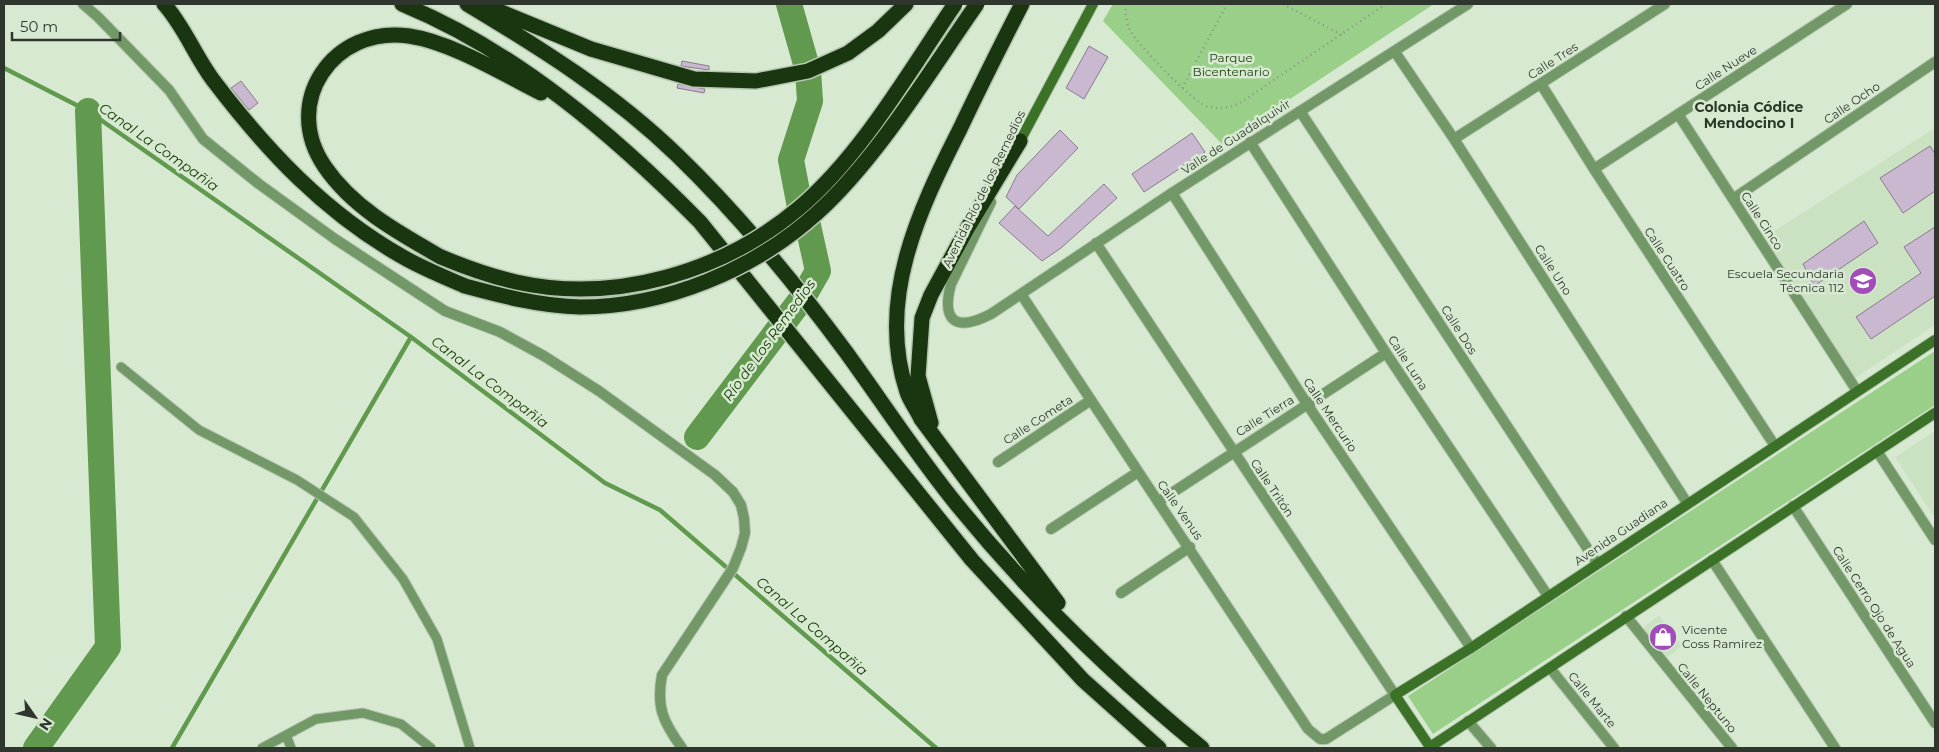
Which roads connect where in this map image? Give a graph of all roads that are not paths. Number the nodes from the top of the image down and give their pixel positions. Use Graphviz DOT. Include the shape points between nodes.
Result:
graph roads {
  1 [pos="83,4"];
  2 [pos="164,4"];
  3 [pos="402,4"];
  4 [pos="468,4"];
  5 [pos="481,4"];
  6 [pos="906,4"];
  7 [pos="955,4"];
  8 [pos="977,4"];
  9 [pos="1022,4"];
  10 [pos="1093,4"];
  11 [pos="1468,4"];
  12 [pos="1665,4"];
  13 [pos="1846,4"];
  14 [pos="1395,52"];
  15 [pos="1935,62"];
  16 [pos="1541,84"];
  17 [pos="574,109"];
  18 [pos="1300,111"];
  19 [pos="1678,114"];
  20 [pos="1454,140"];
  21 [pos="1020,141"];
  22 [pos="1250,142"];
  23 [pos="1594,169"];
  24 [pos="1172,193"];
  25 [pos="1733,199"];
  26 [pos="1096,242"];
  27 [pos="1021,294"];
  28 [pos="1935,340"];
  29 [pos="1386,352"];
  30 [pos="121,367"];
  31 [pos="1857,391"];
  32 [pos="1091,400"];
  33 [pos="1307,404"];
  34 [pos="1935,413"];
  35 [pos="936,441"];
  36 [pos="1775,446"];
  37 [pos="1232,451"];
  38 [pos="1877,451"];
  39 [pos="998,462"];
  40 [pos="1138,472"];
  41 [pos="1158,502"];
  42 [pos="1687,503"];
  43 [pos="1792,506"];
  44 [pos="1051,529"];
  45 [pos="1935,540"];
  46 [pos="1190,547"];
  47 [pos="1712,560"];
  48 [pos="1597,563"];
  49 [pos="1121,593"];
  50 [pos="1548,596"];
  51 [pos="1626,616"];
  52 [pos="1471,648"];
  53 [pos="1102,660"];
  54 [pos="1550,668"];
  55 [pos="1395,695"];
  56 [pos="1468,720"];
  57 [pos="1935,723"];
  58 [pos="286,735"];
  59 [pos="1320,739"];
  60 [pos="262,748"];
  61 [pos="291,748"];
  62 [pos="430,748"];
  63 [pos="470,748"];
  64 [pos="682,748"];
  65 [pos="1159,748"];
  66 [pos="1202,748"];
  67 [pos="1429,748"];
  68 [pos="1491,748"];
  69 [pos="1614,748"];
  70 [pos="1732,748"];
  71 [pos="1835,748"];
  1 -- 64 [label="street" via="169,90 203,140 259,184 335,239 445,311 500,332 598,391 715,475 733,492 741,504 745,534 733,568 662,675 658,696 663,719"];
  2 -- 8 [label="highway, bridge" via="212,78 267,148 300,182 358,230 404,258 465,286 506,298 578,307 612,305 667,294 722,275 774,248 818,213 851,177"];
  3 -- 17 [label="highway" via="427,14 494,52"];
  4 -- 53 [label="highway" via="586,78 639,121 720,200 844,349 957,506"];
  5 -- 6 [label="highway" via="591,49 694,79 756,81 808,71 848,53 878,31"];
  7 -- 17 [label="highway, bridge" via="876,119 841,164 800,207 752,242 705,265 642,283 604,288 517,283 474,271 441,257 388,226 349,195 321,161 309,127 310,102 318,79 334,58 368,38 381,36 409,36 435,42"];
  9 -- 35 [label="highway" via="922,209 898,287 898,356 907,393"];
  10 -- 21 [label="street, Avenida Río de los Remedios"];
  11 -- 14 [label="street, Valle de Guadalquivir"];
  12 -- 16 [label="street, Calle Tres"];
  13 -- 19 [label="street, Calle Nueve"];
  14 -- 18 [label="street, Valle de Guadalquivir"];
  14 -- 20 [label="street, Calle Uno"];
  15 -- 25 [label="street, Calle Ocho"];
  16 -- 20 [label="street, Calle Tres"];
  16 -- 23 [label="street, Calle Cuatro"];
  17 -- 65 [label="highway" via="658,179 700,222 1007,601 1083,680"];
  18 -- 22 [label="street, Valle de Guadalquivir"];
  18 -- 48 [label="street, Calle Dos"];
  19 -- 23 [label="street, Calle Nueve"];
  19 -- 25 [label="street, Calle Cinco"];
  20 -- 42 [label="street, Calle Uno"];
  21 -- 27 [label="street, Avenida Río de los Remedios" via="951,284 948,311 953,319 964,325 974,323"];
  21 -- 35 [label="highway" via="968,227 922,318 918,376"];
  22 -- 24 [label="street, Valle de Guadalquivir"];
  22 -- 29 [label="street, Calle Luna"];
  23 -- 36 [label="street, Calle Cuatro"];
  24 -- 26 [label="street, Valle de Guadalquivir"];
  24 -- 33 [label="street, Calle Mercurio"];
  25 -- 31 [label="street, Calle Cinco"];
  26 -- 27 [label="street, Valle de Guadalquivir"];
  26 -- 37 [label="street, Calle Tritón"];
  27 -- 32 [label="street, Calle Venus"];
  28 -- 31 [label="street, Avenida Guadiana"];
  29 -- 33 [label="street, Calle Tierra"];
  29 -- 50 [label="street, Calle Luna"];
  30 -- 63 [label="lane" via="199,430 248,453 354,517 403,579 437,639"];
  31 -- 36 [label="street, Avenida Guadiana"];
  32 -- 39 [label="street, Calle Cometa"];
  32 -- 40 [label="street, Calle Venus"];
  33 -- 37 [label="street, Calle Tierra"];
  33 -- 52 [label="street, Calle Mercurio"];
  34 -- 38 [label="street"];
  35 -- 53 [label="highway"];
  36 -- 42 [label="street, Avenida Guadiana"];
  37 -- 41 [label="street, Calle Tierra"];
  37 -- 55 [label="street, Calle Tritón"];
  38 -- 43 [label="street"];
  38 -- 45 [label="street"];
  40 -- 41 [label="street, Calle Venus"];
  40 -- 44 [label="street"];
  41 -- 46 [label="street, Calle Venus"];
  42 -- 48 [label="street, Avenida Guadiana"];
  43 -- 47 [label="street"];
  43 -- 57 [label="street, Calle Cerro Ojo de Agua"];
  46 -- 49 [label="street"];
  46 -- 59 [label="street, Calle Venus" via="1308,729"];
  47 -- 51 [label="street"];
  47 -- 71 [label="street"];
  48 -- 50 [label="street, Avenida Guadiana"];
  50 -- 52 [label="street, Avenida Guadiana"];
  51 -- 54 [label="street"];
  51 -- 70 [label="street, Calle Neptuno"];
  52 -- 55 [label="street, Avenida Guadiana"];
  53 -- 66 [label="highway"];
  54 -- 56 [label="street"];
  54 -- 69 [label="street, Calle Marte"];
  55 -- 59 [label="street, Avenida Guadiana" via="1331,736"];
  55 -- 67 [label="street, Calle Tritón"];
  56 -- 67 [label="street"];
  56 -- 68 [label="street"];
  58 -- 60 [label="lane"];
  58 -- 61 [label="lane"];
  58 -- 62 [label="lane" via="316,719 363,713 402,724"];
}
